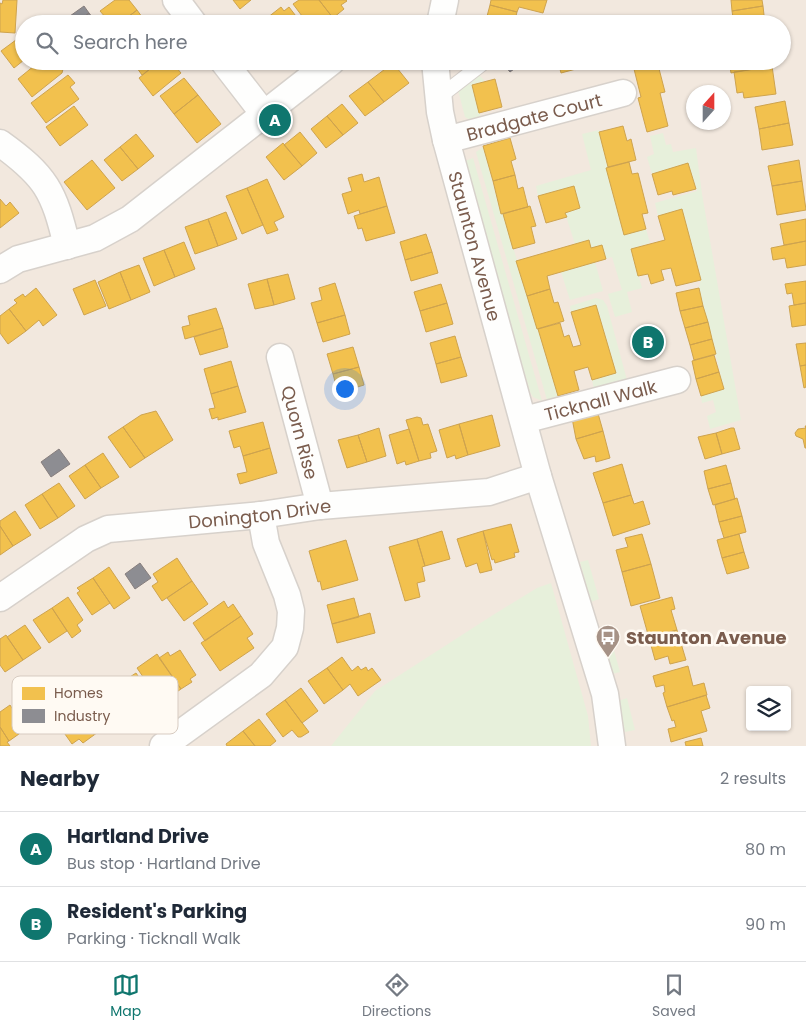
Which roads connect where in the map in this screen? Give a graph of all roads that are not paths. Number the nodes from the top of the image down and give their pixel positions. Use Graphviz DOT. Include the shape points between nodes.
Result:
graph roads {
  1 [pos="176,0"];
  2 [pos="445,0"];
  3 [pos="187,15"];
  4 [pos="442,15"];
  5 [pos="230,70"];
  6 [pos="320,70"];
  7 [pos="435,70"];
  8 [pos="474,70"];
  9 [pos="623,93"];
  10 [pos="438,98"];
  11 [pos="264,114"];
  12 [pos="446,140"];
  13 [pos="0,143"];
  14 [pos="67,246"];
  15 [pos="0,270"];
  16 [pos="280,357"];
  17 [pos="677,380"];
  18 [pos="524,420"];
  19 [pos="538,476"];
  20 [pos="320,506"];
  21 [pos="261,515"];
  22 [pos="0,598"];
  23 [pos="163,746"];
  24 [pos="612,746"];
  1 -- 3 [label="street"];
  2 -- 4 [label="street"];
  5 -- 11 [label="street"];
  6 -- 11 [label="street"];
  7 -- 10 [label="street, Staunton Avenue"];
  8 -- 10 [label="lane"];
  9 -- 12 [label="street, Bradgate Court"];
  10 -- 12 [label="street, Staunton Avenue"];
  11 -- 14 [label="street" via="130,219 95,238"];
  12 -- 18 [label="street, Staunton Avenue"];
  13 -- 14 [label="street" via="22,158 48,187 58,208"];
  14 -- 15 [label="street" via="18,259"];
  16 -- 20 [label="street, Quorn Rise"];
  17 -- 18 [label="street, Ticknall Walk"];
  18 -- 19 [label="street, Staunton Avenue"];
  19 -- 20 [label="street, Donington Drive" via="489,492"];
  19 -- 24 [label="street, Staunton Avenue" via="605,694"];
  20 -- 21 [label="street, Donington Drive"];
  21 -- 22 [label="street, Donington Drive" via="108,529 86,539"];
  21 -- 23 [label="street" via="266,542 291,611 285,647 261,675"];
}
